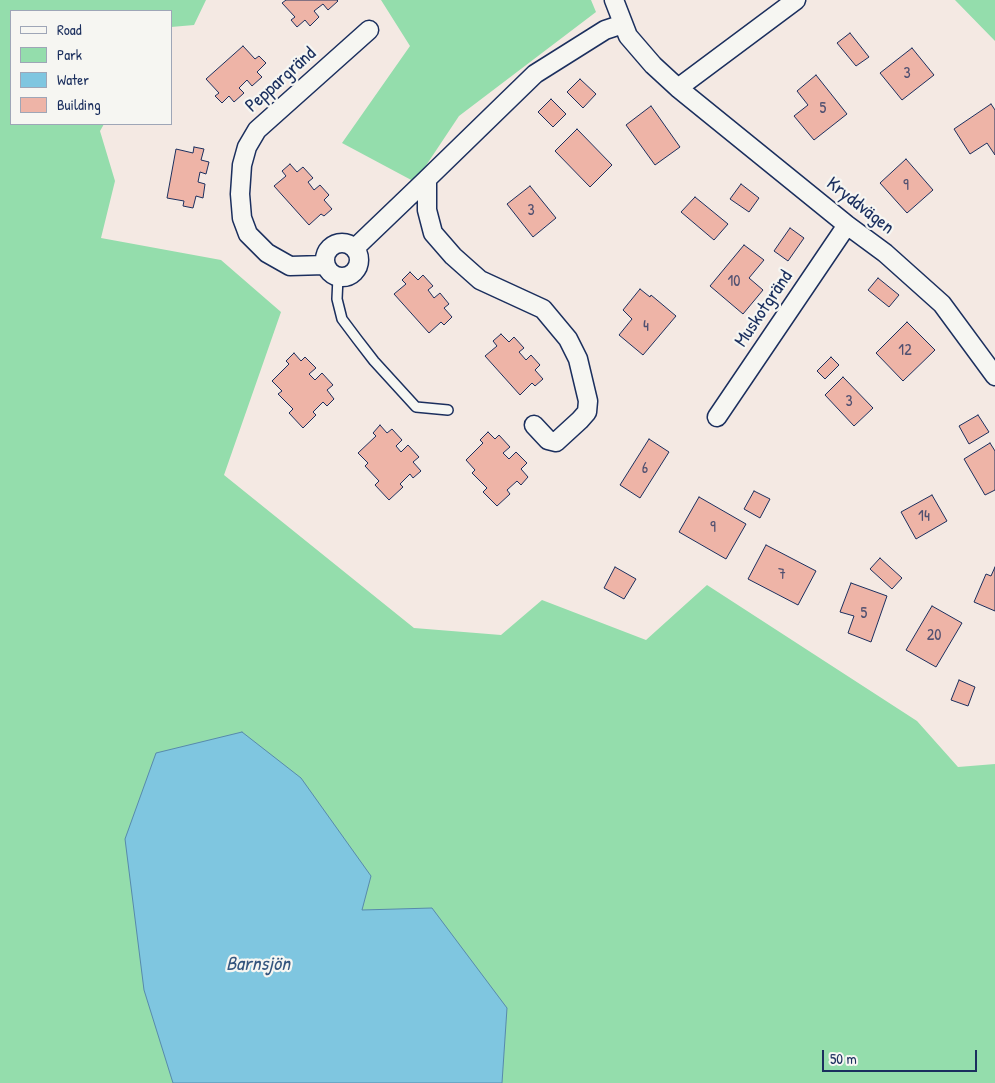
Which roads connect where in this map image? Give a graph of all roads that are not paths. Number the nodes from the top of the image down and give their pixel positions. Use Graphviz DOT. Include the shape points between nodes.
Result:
graph roads {
  1 [pos="614,0"];
  2 [pos="796,0"];
  3 [pos="623,24"];
  4 [pos="369,30"];
  5 [pos="678,88"];
  6 [pos="427,179"];
  7 [pos="847,225"];
  8 [pos="355,248"];
  9 [pos="331,271"];
  10 [pos="995,376"];
  11 [pos="448,410"];
  12 [pos="716,417"];
  13 [pos="534,425"];
  1 -- 3 [label="street, Kryddvägen"];
  2 -- 5 [label="street"];
  3 -- 5 [label="street, Kryddvägen" via="628,36"];
  3 -- 6 [label="street" via="605,30 535,74"];
  4 -- 9 [label="street, Peppargränd" via="257,130 242,165 242,218 248,234 267,253 290,266"];
  5 -- 7 [label="street, Kryddvägen"];
  6 -- 8 [label="street"];
  6 -- 13 [label="street" via="433,233 480,280 543,310 568,339 578,359 588,401 587,412 556,442 548,440"];
  7 -- 10 [label="street, Kryddvägen" via="885,253 942,304"];
  7 -- 12 [label="street, Muskotgränd"];
  8 -- 9 [label="street" via="360,260 352,274 345,277"];
  8 -- 9 [label="street" via="343,242 328,249 325,256"];
  9 -- 11 [label="lane" via="342,319 368,354 416,407"];
}
